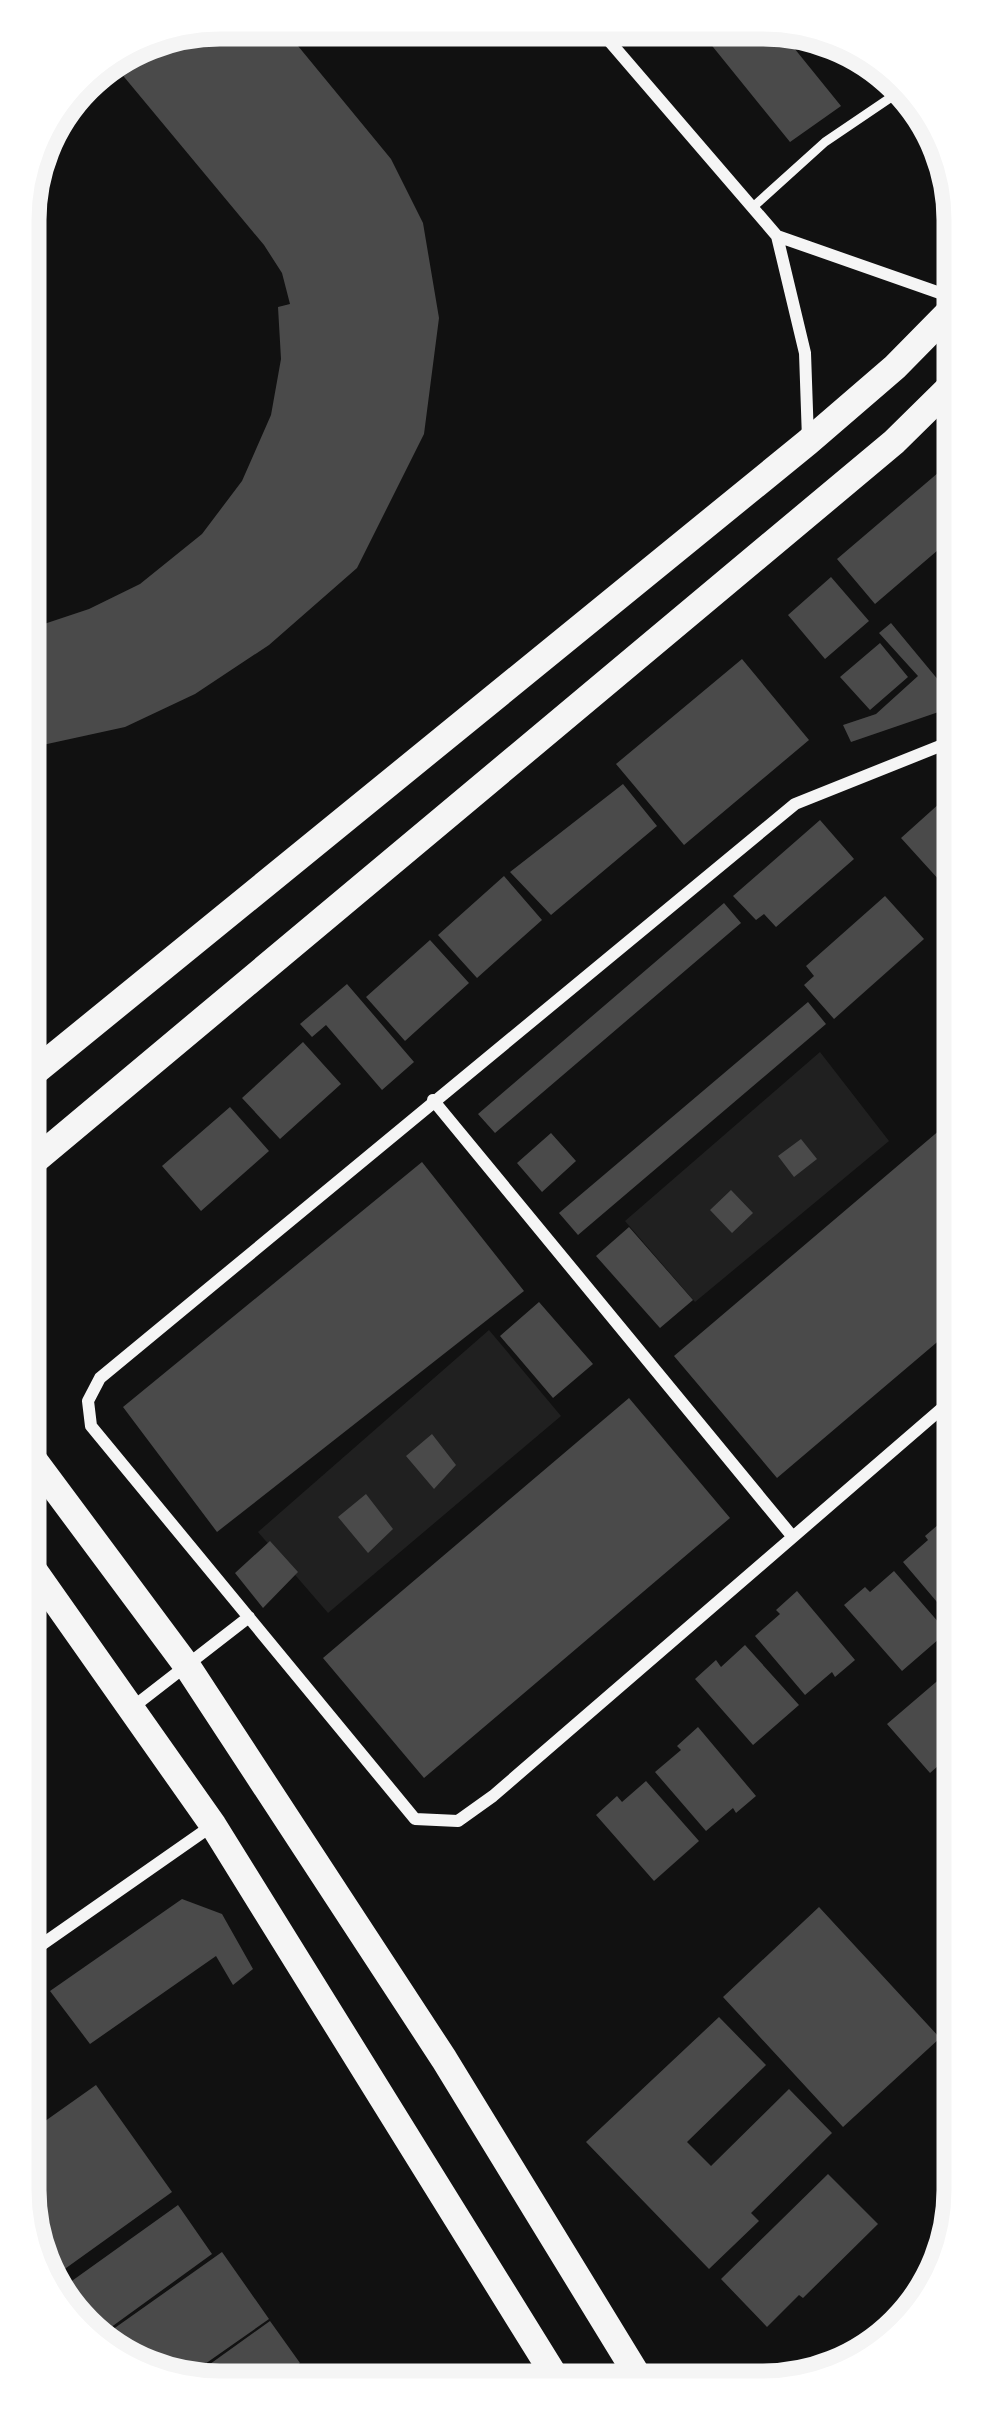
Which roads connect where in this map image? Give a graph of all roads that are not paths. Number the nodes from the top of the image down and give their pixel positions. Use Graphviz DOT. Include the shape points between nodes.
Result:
graph roads {
  1 [pos="608,39"];
  2 [pos="892,93"];
  3 [pos="893,94"];
  4 [pos="890,98"];
  5 [pos="753,207"];
  6 [pos="777,236"];
  7 [pos="944,296"];
  8 [pos="944,316"];
  9 [pos="944,393"];
  10 [pos="808,442"];
  11 [pos="944,744"];
  12 [pos="39,1067"];
  13 [pos="433,1100"];
  14 [pos="39,1157"];
  15 [pos="944,1406"];
  16 [pos="39,1467"];
  17 [pos="792,1536"];
  18 [pos="39,1578"];
  19 [pos="249,1618"];
  20 [pos="187,1666"];
  21 [pos="133,1707"];
  22 [pos="213,1825"];
  23 [pos="39,1947"];
  24 [pos="552,2371"];
  25 [pos="635,2371"];
  1 -- 5 [label="street"];
  2 -- 4 [label="lane"];
  3 -- 4 [label="lane"];
  4 -- 5 [label="lane" via="825,142"];
  5 -- 6 [label="street"];
  6 -- 7 [label="street"];
  6 -- 10 [label="street" via="805,353"];
  8 -- 10 [label="main road"];
  9 -- 14 [label="main road"];
  10 -- 12 [label="main road"];
  11 -- 13 [label="street" via="795,804"];
  13 -- 17 [label="street"];
  13 -- 19 [label="street" via="100,1378 88,1401 91,1426"];
  15 -- 17 [label="street"];
  16 -- 20 [label="main road"];
  17 -- 19 [label="street" via="458,1821 415,1820"];
  18 -- 21 [label="main road"];
  19 -- 20 [label="street"];
  20 -- 21 [label="street"];
  20 -- 25 [label="main road" via="444,2059"];
  21 -- 22 [label="main road"];
  22 -- 23 [label="street"];
  22 -- 24 [label="main road"];
}
